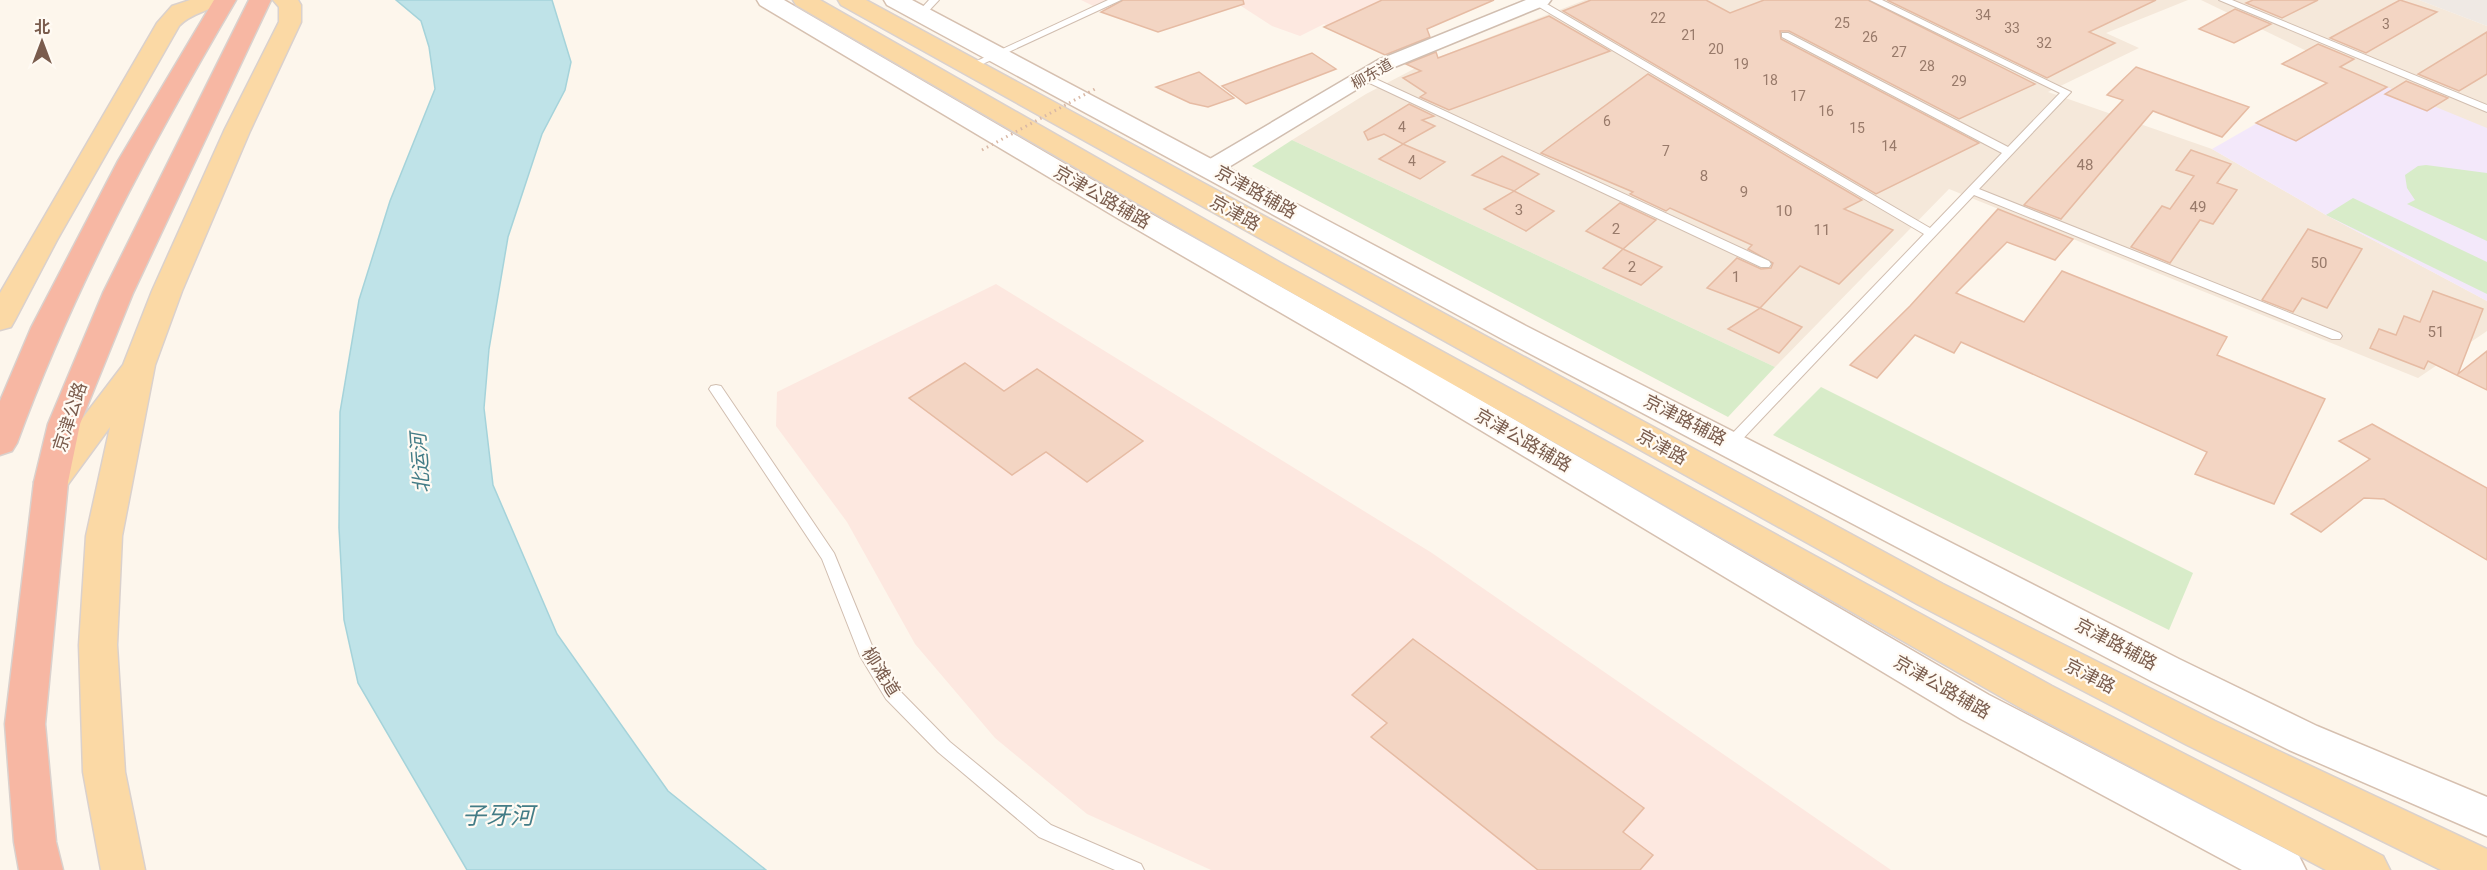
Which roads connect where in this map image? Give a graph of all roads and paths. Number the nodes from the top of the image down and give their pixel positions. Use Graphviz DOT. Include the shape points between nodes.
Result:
graph roads {
  1 [pos="211,0"];
  2 [pos="225,0"];
  3 [pos="260,0"];
  4 [pos="284,0"];
  5 [pos="768,0"];
  6 [pos="804,0"];
  7 [pos="849,0"];
  8 [pos="894,0"];
  9 [pos="1116,0"];
  10 [pos="1875,0"];
  11 [pos="2224,0"];
  12 [pos="1540,1"];
  13 [pos="927,7"];
  14 [pos="1785,35"];
  15 [pos="985,61"];
  16 [pos="906,69"];
  17 [pos="1365,77"];
  18 [pos="1095,89"];
  19 [pos="2487,109"];
  20 [pos="982,150"];
  21 [pos="2009,152"];
  22 [pos="1211,168"];
  23 [pos="1971,190"];
  24 [pos="1930,233"];
  25 [pos="1766,264"];
  26 [pos="0,320"];
  27 [pos="2336,336"];
  28 [pos="139,365"];
  29 [pos="716,389"];
  30 [pos="0,443"];
  31 [pos="1731,443"];
  32 [pos="51,482"];
  33 [pos="1920,610"];
  34 [pos="2487,818"];
  35 [pos="41,870"];
  36 [pos="123,870"];
  37 [pos="1135,870"];
  38 [pos="2284,870"];
  39 [pos="2368,870"];
  40 [pos="2486,870"];
  1 -- 26 [label="main road" via="180,11 165,29"];
  2 -- 30 [label="highway" via="169,94 59,302"];
  3 -- 32 [label="highway, 京津公路" via="118,293 64,424"];
  4 -- 28 [label="main road" via="290,5 290,22 166,291"];
  5 -- 16 [label="street, 京津公路辅路"];
  6 -- 16 [label="main road, 京津路"];
  7 -- 15 [label="main road, 京津路"];
  8 -- 13 [label="street, 京津路辅路"];
  9 -- 15 [label="lane"];
  10 -- 21 [label="lane" via="2066,92"];
  11 -- 19 [label="lane"];
  12 -- 17 [label="street, 柳东道" via="1385,64"];
  12 -- 24 [label="lane"];
  13 -- 15 [label="street, 京津路辅路"];
  14 -- 21 [label="lane"];
  15 -- 22 [label="street, 京津路辅路"];
  15 -- 33 [label="main road, 京津路"];
  16 -- 33 [label="main road, 京津路" via="1270,268"];
  16 -- 38 [label="street, 京津公路辅路" via="1975,707"];
  17 -- 22 [label="street, 柳东道"];
  17 -- 25 [label="lane"];
  18 -- 20 [label="path, bridge"];
  21 -- 23 [label="lane"];
  22 -- 31 [label="street, 京津路辅路" via="1515,333"];
  23 -- 24 [label="lane"];
  23 -- 27 [label="lane"];
  24 -- 31 [label="lane"];
  28 -- 32 [label="main road"];
  28 -- 36 [label="main road" via="104,536 98,645 104,772"];
  29 -- 37 [label="lane, 柳滩道" via="829,557 868,656 892,694 944,747 1045,831"];
  31 -- 34 [label="street, 京津路辅路" via="2165,670 2303,738"];
  32 -- 35 [label="highway, 京津公路" via="25,724"];
  33 -- 39 [label="main road, 京津路" via="2189,779"];
  33 -- 40 [label="main road, 京津路" via="2201,734"];
}
